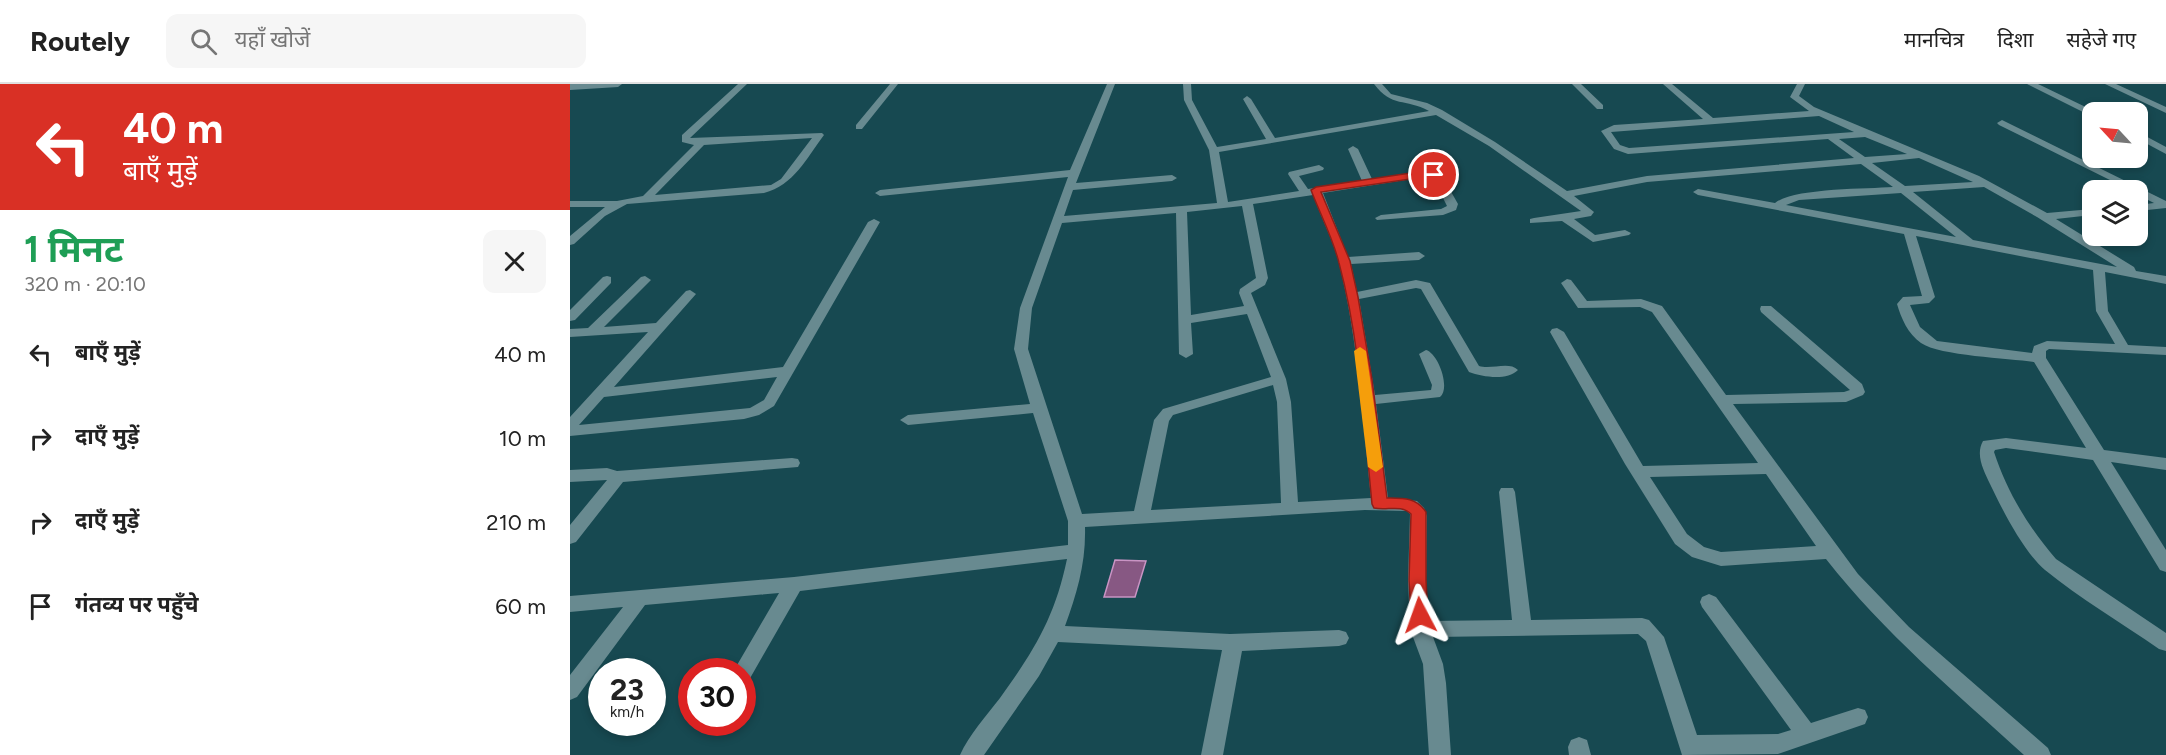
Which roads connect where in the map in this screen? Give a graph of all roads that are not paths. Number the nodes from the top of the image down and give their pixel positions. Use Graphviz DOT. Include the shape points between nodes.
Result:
graph roads {
  1 [pos="618,84"];
  2 [pos="743,84"];
  3 [pos="894,84"];
  4 [pos="1111,84"];
  5 [pos="1187,84"];
  6 [pos="1378,84"];
  7 [pos="1576,84"];
  8 [pos="1667,84"];
  9 [pos="1801,84"];
  10 [pos="2031,84"];
  11 [pos="2109,84"];
  12 [pos="570,87"];
  13 [pos="1247,99"];
  14 [pos="1600,107"];
  15 [pos="2082,108"];
  16 [pos="2166,110"];
  17 [pos="1439,112"];
  18 [pos="1820,113"];
  19 [pos="1711,121"];
  20 [pos="2002,123"];
  21 [pos="859,127"];
  22 [pos="1864,134"];
  23 [pos="1831,137"];
  24 [pos="1272,141"];
  25 [pos="2148,141"];
  26 [pos="698,142"];
  27 [pos="1353,149"];
  28 [pos="1214,150"];
  29 [pos="2166,151"];
  30 [pos="1918,156"];
  31 [pos="1866,161"];
  32 [pos="1319,168"];
  33 [pos="1723,173"];
  34 [pos="1172,178"];
  35 [pos="1072,180"];
  36 [pos="2115,180"];
  37 [pos="1368,182"];
  38 [pos="1731,182"];
  39 [pos="1984,184"];
  40 [pos="1902,189"];
  41 [pos="1738,190"];
  42 [pos="1310,191"];
  43 [pos="1698,192"];
  44 [pos="880,193"];
  45 [pos="1565,195"];
  46 [pos="2148,196"];
  47 [pos="647,198"];
  48 [pos="1748,200"];
  49 [pos="1247,203"];
  50 [pos="570,204"];
  51 [pos="618,204"];
  52 [pos="2166,205"];
  53 [pos="1223,206"];
  54 [pos="1778,206"];
  55 [pos="2148,207"];
  56 [pos="1181,210"];
  57 [pos="2082,213"];
  58 [pos="1564,217"];
  59 [pos="2042,217"];
  60 [pos="1381,218"];
  61 [pos="1057,220"];
  62 [pos="1534,221"];
  63 [pos="874,222"];
  64 [pos="1909,231"];
  65 [pos="1625,233"];
  66 [pos="570,242"];
  67 [pos="1969,243"];
  68 [pos="1419,256"];
  69 [pos="1344,261"];
  70 [pos="2098,268"];
  71 [pos="2138,275"];
  72 [pos="607,280"];
  73 [pos="645,280"];
  74 [pos="2166,280"];
  75 [pos="1567,283"];
  76 [pos="690,294"];
  77 [pos="1352,297"];
  78 [pos="1251,309"];
  79 [pos="1766,309"];
  80 [pos="570,317"];
  81 [pos="1185,320"];
  82 [pos="660,327"];
  83 [pos="592,331"];
  84 [pos="1557,332"];
  85 [pos="570,333"];
  86 [pos="2124,349"];
  87 [pos="2166,351"];
  88 [pos="1186,354"];
  89 [pos="1426,354"];
  90 [pos="2039,358"];
  91 [pos="1511,370"];
  92 [pos="788,371"];
  93 [pos="1280,379"];
  94 [pos="601,393"];
  95 [pos="1368,400"];
  96 [pos="1721,400"];
  97 [pos="1039,408"];
  98 [pos="908,420"];
  99 [pos="570,426"];
  100 [pos="570,431"];
  101 [pos="2102,457"];
  102 [pos="792,463"];
  103 [pos="2166,464"];
  104 [pos="1770,468"];
  105 [pos="1638,472"];
  106 [pos="570,476"];
  107 [pos="616,477"];
  108 [pos="1508,492"];
  109 [pos="1380,504"];
  110 [pos="1290,509"];
  111 [pos="1141,518"];
  112 [pos="1076,521"];
  113 [pos="570,537"];
  114 [pos="1077,551"];
  115 [pos="1830,552"];
  116 [pos="2166,565"];
  117 [pos="794,584"];
  118 [pos="640,598"];
  119 [pos="1709,602"];
  120 [pos="570,604"];
  121 [pos="1420,629"];
  122 [pos="1523,629"];
  123 [pos="1053,634"];
  124 [pos="1339,638"];
  125 [pos="1234,641"];
  126 [pos="2166,643"];
  127 [pos="751,658"];
  128 [pos="570,691"];
  129 [pos="1858,717"];
  130 [pos="1806,734"];
  131 [pos="1691,750"];
  132 [pos="971,755"];
  133 [pos="1212,755"];
  134 [pos="1440,755"];
  135 [pos="2040,755"];
  1 -- 12 [label="street"];
  2 -- 26 [label="street" via="684,139"];
  3 -- 21 [label="street"];
  4 -- 35 [label="street"];
  5 -- 28 [label="street" via="1188,100"];
  6 -- 17 [label="street" via="1388,96"];
  7 -- 14 [label="street"];
  8 -- 19 [label="street"];
  9 -- 18 [label="street" via="1794,97"];
  10 -- 15 [label="street"];
  11 -- 16 [label="street"];
  13 -- 24 [label="street"];
  17 -- 24 [label="street"];
  17 -- 45 [label="street"];
  18 -- 19 [label="street"];
  18 -- 22 [label="street"];
  19 -- 23 [label="street" via="1606,131 1617,147 1628,151"];
  20 -- 36 [label="street"];
  22 -- 23 [label="street"];
  22 -- 30 [label="street"];
  23 -- 31 [label="street"];
  24 -- 28 [label="street"];
  25 -- 29 [label="street"];
  26 -- 47 [label="street"];
  26 -- 47 [label="street" via="819,135 785,181 775,187"];
  27 -- 37 [label="street"];
  28 -- 53 [label="street"];
  30 -- 31 [label="street"];
  30 -- 39 [label="street"];
  31 -- 33 [label="street"];
  31 -- 40 [label="street"];
  32 -- 42 [label="street" via="1293,174"];
  33 -- 38 [label="street"];
  33 -- 45 [label="street" via="1632,181"];
  34 -- 35 [label="street"];
  35 -- 44 [label="street"];
  35 -- 61 [label="street"];
  37 -- 42 [label="street"];
  37 -- 60 [label="street" via="1434,175 1453,204 1443,212"];
  39 -- 40 [label="street"];
  39 -- 59 [label="street"];
  40 -- 54 [label="street" via="1798,197"];
  40 -- 67 [label="street"];
  41 -- 48 [label="street"];
  42 -- 49 [label="street"];
  42 -- 69 [label="street"];
  43 -- 48 [label="street"];
  45 -- 58 [label="street" via="1589,213"];
  46 -- 52 [label="street"];
  47 -- 51 [label="street"];
  48 -- 54 [label="street"];
  49 -- 53 [label="street"];
  49 -- 78 [label="street" via="1262,278 1245,291"];
  50 -- 51 [label="street"];
  51 -- 66 [label="street"];
  52 -- 55 [label="street"];
  53 -- 56 [label="street"];
  54 -- 64 [label="street"];
  56 -- 61 [label="street"];
  56 -- 81 [label="street"];
  57 -- 59 [label="street"];
  58 -- 62 [label="street"];
  58 -- 65 [label="street" via="1593,239"];
  59 -- 71 [label="street"];
  61 -- 97 [label="street" via="1026,308 1021,349"];
  63 -- 92 [label="street"];
  64 -- 67 [label="street"];
  64 -- 90 [label="street" via="1929,297 1903,304 1919,335 1938,346"];
  67 -- 70 [label="street"];
  68 -- 69 [label="street"];
  69 -- 77 [label="street"];
  70 -- 71 [label="street"];
  70 -- 86 [label="street" via="2102,312"];
  71 -- 74 [label="street"];
  72 -- 80 [label="street"];
  73 -- 83 [label="street"];
  75 -- 96 [label="street" via="1583,305 1641,303 1657,309"];
  76 -- 82 [label="street"];
  77 -- 91 [label="street" via="1416,284 1426,286 1474,369 1485,373"];
  77 -- 95 [label="street"];
  78 -- 81 [label="street"];
  78 -- 93 [label="street"];
  79 -- 96 [label="street" via="1857,387 1858,393 1846,397"];
  81 -- 88 [label="street"];
  82 -- 83 [label="street"];
  82 -- 94 [label="street"];
  83 -- 85 [label="street"];
  84 -- 105 [label="street"];
  86 -- 87 [label="street"];
  86 -- 90 [label="street" via="2047,345 2039,349"];
  89 -- 95 [label="street" via="1439,386 1435,394"];
  90 -- 101 [label="street"];
  92 -- 94 [label="street"];
  92 -- 100 [label="street" via="769,403 754,412"];
  93 -- 110 [label="street"];
  93 -- 111 [label="street" via="1168,412 1162,420"];
  94 -- 99 [label="street"];
  95 -- 109 [label="street"];
  96 -- 104 [label="street"];
  97 -- 98 [label="street"];
  97 -- 112 [label="street"];
  101 -- 103 [label="street"];
  101 -- 116 [label="street"];
  101 -- 126 [label="street" via="2006,443 1988,445 1986,452 2012,509 2050,564"];
  102 -- 107 [label="street"];
  104 -- 105 [label="street"];
  104 -- 115 [label="street"];
  105 -- 115 [label="street" via="1682,539 1706,556 1721,559"];
  106 -- 107 [label="street"];
  107 -- 113 [label="street"];
  108 -- 122 [label="street"];
  109 -- 110 [label="street"];
  109 -- 121 [label="street" via="1404,503 1418,512"];
  110 -- 111 [label="street"];
  111 -- 112 [label="street"];
  112 -- 114 [label="street"];
  114 -- 117 [label="street"];
  114 -- 123 [label="street" via="1070,588"];
  115 -- 135 [label="street" via="1900,628"];
  117 -- 118 [label="street"];
  117 -- 127 [label="street"];
  118 -- 120 [label="street"];
  118 -- 128 [label="street"];
  119 -- 130 [label="street"];
  121 -- 122 [label="street"];
  121 -- 134 [label="street" via="1436,683"];
  122 -- 131 [label="street" via="1635,625 1649,631"];
  123 -- 125 [label="street"];
  123 -- 132 [label="street"];
  124 -- 125 [label="street"];
  125 -- 133 [label="street"];
  129 -- 130 [label="street"];
  130 -- 131 [label="street" via="1771,744"];
}
